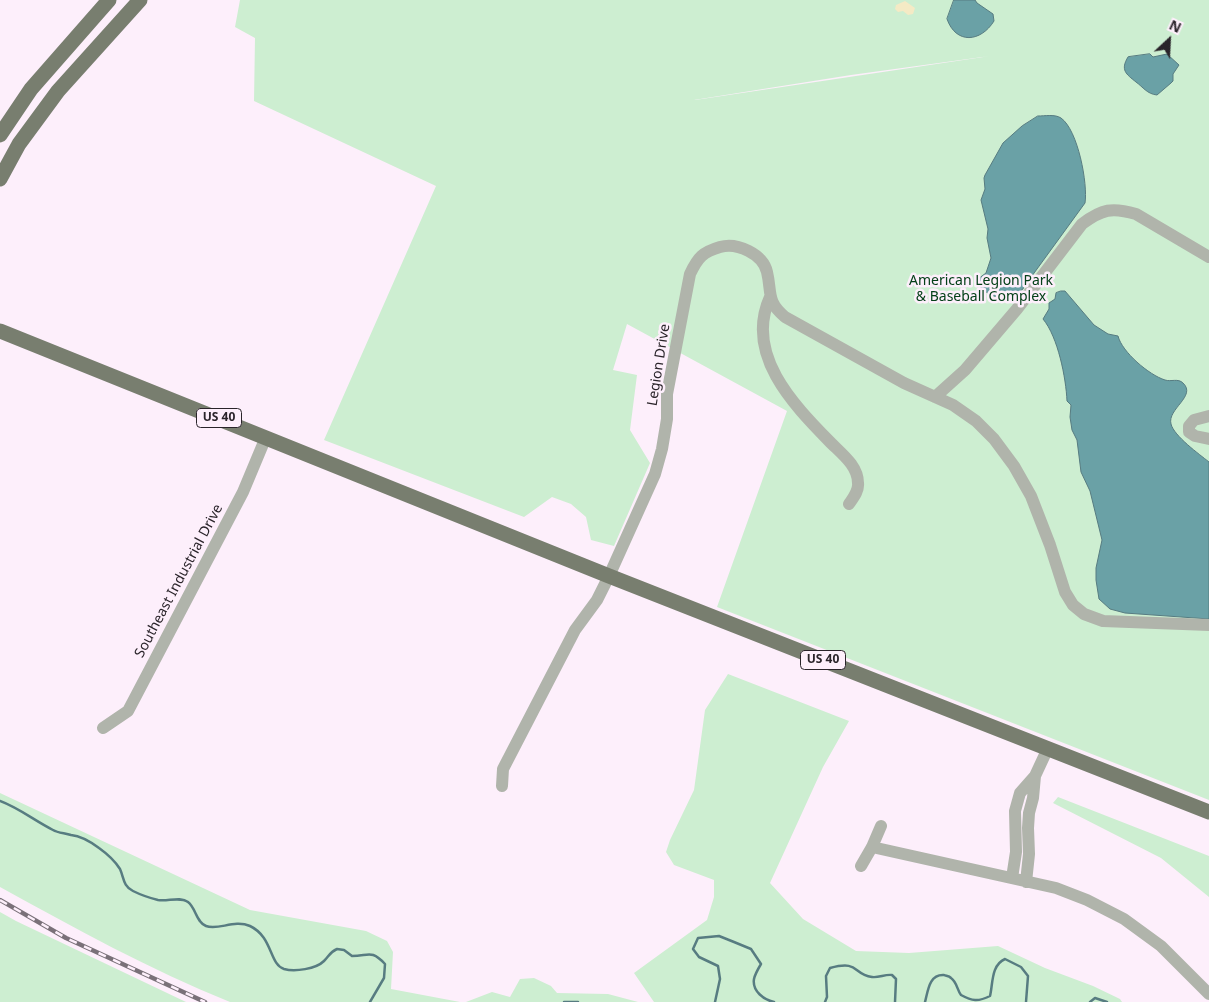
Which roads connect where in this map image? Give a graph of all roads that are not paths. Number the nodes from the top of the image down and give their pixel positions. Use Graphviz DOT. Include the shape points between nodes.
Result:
graph roads {
  1 [pos="109,0"];
  2 [pos="140,0"];
  3 [pos="0,135"];
  4 [pos="0,179"];
  5 [pos="1209,257"];
  6 [pos="770,297"];
  7 [pos="0,330"];
  8 [pos="934,397"];
  9 [pos="1209,416"];
  10 [pos="266,436"];
  11 [pos="1209,439"];
  12 [pos="849,504"];
  13 [pos="609,576"];
  14 [pos="1209,625"];
  15 [pos="103,728"];
  16 [pos="1048,748"];
  17 [pos="1035,776"];
  18 [pos="502,786"];
  19 [pos="1209,812"];
  20 [pos="881,826"];
  21 [pos="872,847"];
  22 [pos="861,866"];
  23 [pos="1012,878"];
  24 [pos="1026,882"];
  25 [pos="1209,994"];
  1 -- 3 [label="main road" via="31,88"];
  2 -- 4 [label="main road" via="58,91 19,144"];
  5 -- 8 [label="street" via="1136,214 1109,209 1095,214 1082,224 965,370"];
  6 -- 8 [label="street" via="776,310 802,328"];
  6 -- 12 [label="street" via="763,323 767,358 786,394 851,464 859,485"];
  6 -- 13 [label="street, Legion Drive" via="767,270 758,257 742,248 727,245 708,250 696,260 690,274 667,394 662,449 655,474"];
  7 -- 10 [label="main road, US 40"];
  8 -- 14 [label="street" via="976,421 1014,466 1037,512 1065,592 1073,605 1084,614 1103,620"];
  9 -- 11 [label="street" via="1194,420 1189,432"];
  10 -- 13 [label="main road, US 40"];
  10 -- 15 [label="street, Southeast Industrial Drive" via="243,492 128,711"];
  13 -- 16 [label="main road, US 40"];
  13 -- 18 [label="street, Legion Drive" via="542,692 503,769"];
  16 -- 17 [label="street"];
  16 -- 19 [label="main road, US 40"];
  17 -- 23 [label="street" via="1020,793 1015,811 1016,852"];
  17 -- 24 [label="street" via="1029,813"];
  20 -- 21 [label="street"];
  21 -- 22 [label="street"];
  21 -- 23 [label="street"];
  23 -- 24 [label="street"];
  24 -- 25 [label="street" via="1064,891 1124,918 1161,946"];
}
